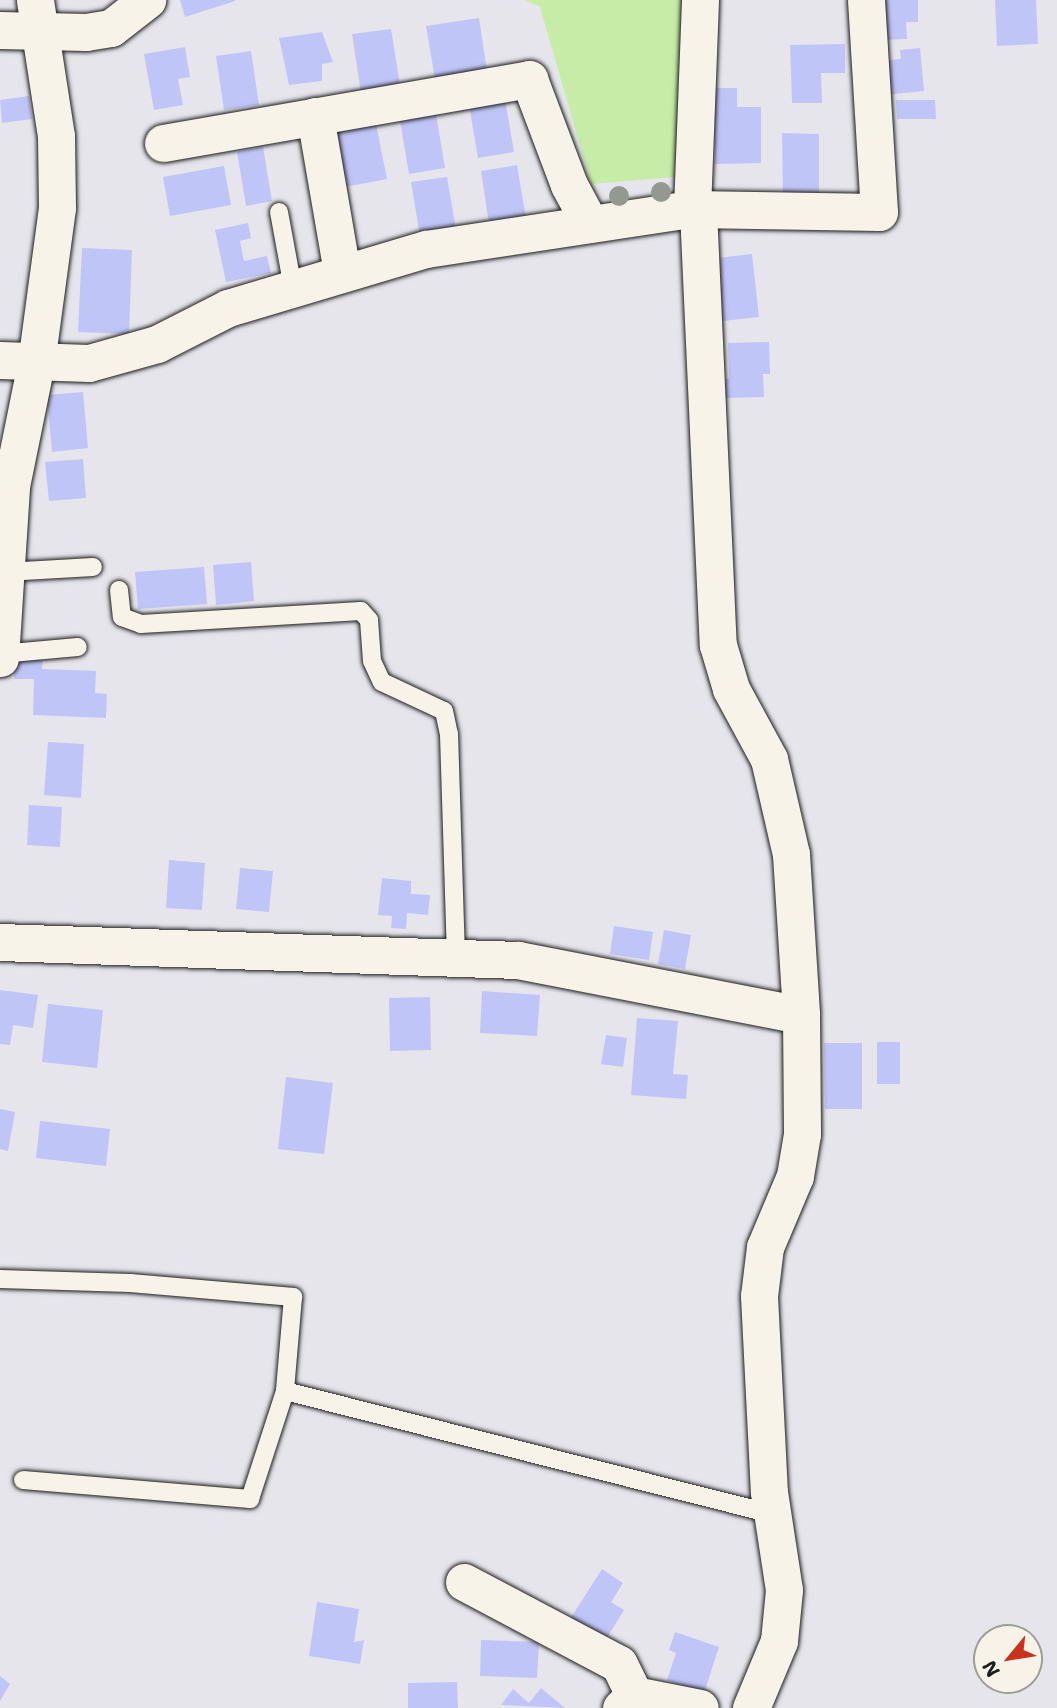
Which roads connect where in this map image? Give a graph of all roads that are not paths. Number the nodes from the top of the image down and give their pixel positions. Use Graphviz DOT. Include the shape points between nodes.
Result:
graph roads {
  1 [pos="147,0"];
  2 [pos="700,0"];
  3 [pos="866,0"];
  4 [pos="39,15"];
  5 [pos="0,30"];
  6 [pos="314,116"];
  7 [pos="163,143"];
  8 [pos="695,210"];
  9 [pos="279,212"];
  10 [pos="590,224"];
  11 [pos="342,272"];
  12 [pos="293,288"];
  13 [pos="0,360"];
  14 [pos="36,363"];
  15 [pos="93,567"];
  16 [pos="6,572"];
  17 [pos="119,590"];
  18 [pos="78,647"];
  19 [pos="0,656"];
  20 [pos="0,942"];
  21 [pos="456,958"];
  22 [pos="801,1015"];
  23 [pos="0,1279"];
  24 [pos="285,1391"];
  25 [pos="23,1480"];
  26 [pos="772,1514"];
  27 [pos="464,1582"];
  28 [pos="627,1701"];
  29 [pos="700,1708"];
  30 [pos="751,1708"];
  1 -- 4 [label="street" via="111,28 86,32"];
  2 -- 8 [label="street"];
  3 -- 8 [label="street" via="879,212"];
  4 -- 5 [label="street"];
  4 -- 14 [label="street" via="56,136 57,208"];
  6 -- 7 [label="street"];
  6 -- 10 [label="street" via="528,79 569,185"];
  6 -- 11 [label="street"];
  8 -- 10 [label="street"];
  8 -- 22 [label="street" via="718,645 732,689 769,759 791,855"];
  9 -- 12 [label="lane"];
  10 -- 11 [label="street" via="426,248"];
  11 -- 12 [label="street"];
  12 -- 14 [label="street" via="228,308 157,344 89,363"];
  13 -- 14 [label="street"];
  14 -- 16 [label="street" via="11,486"];
  15 -- 16 [label="lane"];
  16 -- 19 [label="street"];
  17 -- 21 [label="lane" via="122,617 141,624 361,611 369,620 372,661 382,682 444,711 449,734"];
  18 -- 19 [label="lane"];
  20 -- 21 [label="street"];
  21 -- 22 [label="street" via="518,960"];
  22 -- 26 [label="street" via="802,1134 795,1176 765,1247 759,1296"];
  23 -- 24 [label="lane" via="130,1283 293,1297"];
  24 -- 25 [label="lane" via="250,1499"];
  24 -- 26 [label="lane"];
  26 -- 30 [label="street" via="784,1590 779,1640"];
  27 -- 28 [label="street" via="619,1664"];
  28 -- 29 [label="street"];
}
